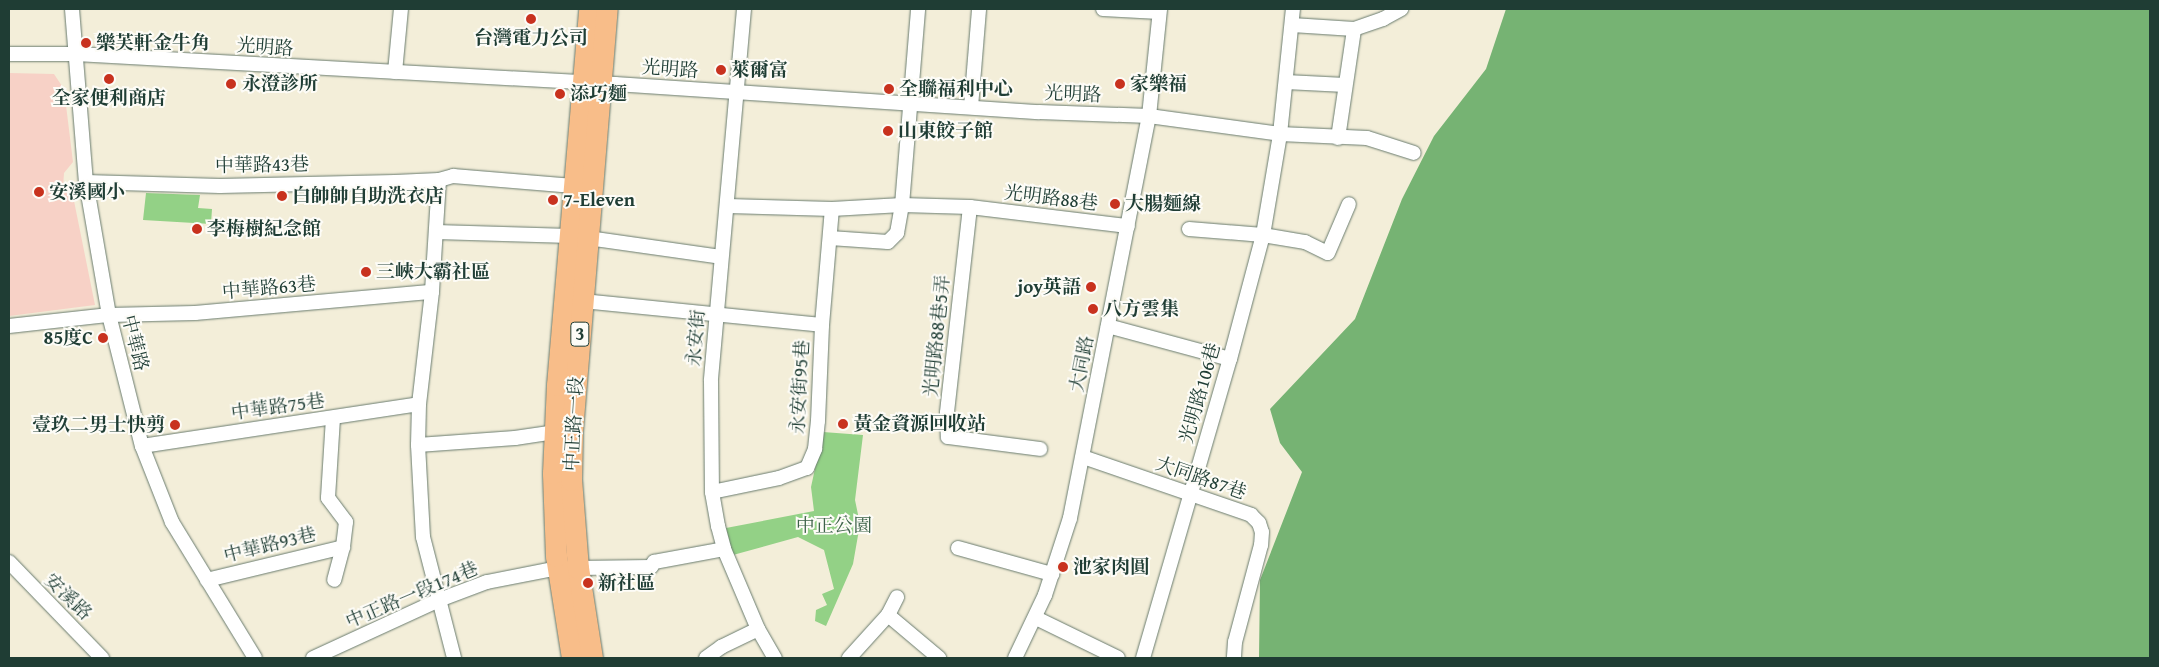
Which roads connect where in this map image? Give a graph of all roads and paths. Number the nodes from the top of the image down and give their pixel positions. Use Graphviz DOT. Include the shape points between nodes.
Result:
graph roads {
  1 [pos="72,9"];
  2 [pos="401,9"];
  3 [pos="589,9"];
  4 [pos="607,9"];
  5 [pos="744,9"];
  6 [pos="918,9"];
  7 [pos="979,9"];
  8 [pos="1103,9"];
  9 [pos="1293,9"];
  10 [pos="1402,9"];
  11 [pos="1159,11"];
  12 [pos="1292,25"];
  13 [pos="1354,29"];
  14 [pos="9,54"];
  15 [pos="76,54"];
  16 [pos="395,72"];
  17 [pos="1286,82"];
  18 [pos="591,83"];
  19 [pos="1345,84"];
  20 [pos="738,93"];
  21 [pos="909,104"];
  22 [pos="971,107"];
  23 [pos="1149,116"];
  24 [pos="1280,134"];
  25 [pos="1338,138"];
  26 [pos="1414,153"];
  27 [pos="439,180"];
  28 [pos="86,182"];
  29 [pos="574,186"];
  30 [pos="1349,204"];
  31 [pos="902,205"];
  32 [pos="728,206"];
  33 [pos="970,207"];
  34 [pos="832,209"];
  35 [pos="1128,226"];
  36 [pos="1189,229"];
  37 [pos="436,232"];
  38 [pos="1263,235"];
  39 [pos="578,237"];
  40 [pos="830,238"];
  41 [pos="721,257"];
  42 [pos="432,292"];
  43 [pos="582,301"];
  44 [pos="108,315"];
  45 [pos="718,316"];
  46 [pos="822,325"];
  47 [pos="9,326"];
  48 [pos="1108,326"];
  49 [pos="1230,359"];
  50 [pos="419,404"];
  51 [pos="333,418"];
  52 [pos="555,432"];
  53 [pos="418,445"];
  54 [pos="142,446"];
  55 [pos="1040,449"];
  56 [pos="1083,457"];
  57 [pos="712,492"];
  58 [pos="1190,494"];
  59 [pos="343,547"];
  60 [pos="958,548"];
  61 [pos="724,549"];
  62 [pos="9,562"];
  63 [pos="568,568"];
  64 [pos="1052,574"];
  65 [pos="207,580"];
  66 [pos="334,580"];
  67 [pos="897,597"];
  68 [pos="440,600"];
  69 [pos="888,615"];
  70 [pos="1036,618"];
  71 [pos="758,630"];
  72 [pos="102,658"];
  73 [pos="255,658"];
  74 [pos="313,658"];
  75 [pos="454,658"];
  76 [pos="572,658"];
  77 [pos="592,658"];
  78 [pos="706,658"];
  79 [pos="774,658"];
  80 [pos="849,658"];
  81 [pos="939,658"];
  82 [pos="1015,658"];
  83 [pos="1118,658"];
  84 [pos="1143,658"];
  85 [pos="1234,658"];
  1 -- 15 [label="street, 中華路"];
  2 -- 16 [label="street"];
  3 -- 18 [label="main road, 中正路一段 / 3"];
  4 -- 18 [label="main road, 中正路一段 / 3"];
  5 -- 20 [label="street, 永安街"];
  6 -- 21 [label="street"];
  7 -- 22 [label="street"];
  8 -- 11 [label="street"];
  9 -- 12 [label="street, 光明路106巷"];
  10 -- 13 [label="street"];
  11 -- 23 [label="street, 大同路"];
  12 -- 13 [label="street"];
  12 -- 17 [label="street, 光明路106巷"];
  13 -- 19 [label="street"];
  14 -- 15 [label="street, 光明路"];
  15 -- 16 [label="street, 光明路"];
  15 -- 28 [label="street, 中華路"];
  16 -- 18 [label="street, 光明路"];
  17 -- 19 [label="street"];
  17 -- 24 [label="street, 光明路106巷"];
  18 -- 20 [label="street, 光明路"];
  18 -- 29 [label="main road, 中正路一段 / 3"];
  18 -- 39 [label="main road, 中正路一段 / 3"];
  19 -- 25 [label="street"];
  20 -- 21 [label="street, 光明路"];
  20 -- 32 [label="street, 永安街"];
  21 -- 22 [label="street, 光明路"];
  21 -- 31 [label="street"];
  22 -- 23 [label="street, 光明路"];
  23 -- 24 [label="street, 光明路"];
  23 -- 35 [label="street, 大同路"];
  24 -- 25 [label="street, 光明路"];
  24 -- 38 [label="street, 光明路106巷"];
  25 -- 26 [label="street, 光明路" via="1367,138"];
  27 -- 28 [label="street, 中華路43巷" via="220,186"];
  27 -- 29 [label="street, 中華路43巷" via="453,176"];
  27 -- 37 [label="street"];
  28 -- 44 [label="street, 中華路"];
  29 -- 39 [label="main road, 中正路一段 / 3"];
  30 -- 38 [label="street" via="1328,253 1305,242"];
  31 -- 33 [label="street"];
  31 -- 34 [label="street"];
  31 -- 40 [label="street" via="897,233 888,242"];
  32 -- 34 [label="street"];
  32 -- 41 [label="street, 永安街"];
  33 -- 35 [label="street, 光明路88巷"];
  33 -- 55 [label="street, 光明路88巷5弄" via="947,413 948,436"];
  34 -- 40 [label="street, 永安街95巷"];
  35 -- 48 [label="street, 大同路"];
  36 -- 38 [label="street"];
  37 -- 39 [label="street"];
  37 -- 42 [label="street"];
  38 -- 49 [label="street, 光明路106巷"];
  39 -- 41 [label="street"];
  39 -- 43 [label="main road, 中正路一段 / 3"];
  39 -- 52 [label="main road, 中正路一段 / 3"];
  40 -- 46 [label="street, 永安街95巷"];
  41 -- 45 [label="street, 永安街"];
  42 -- 44 [label="street, 中華路63巷" via="195,313"];
  42 -- 50 [label="street"];
  43 -- 45 [label="street"];
  43 -- 63 [label="main road, 中正路一段 / 3" via="572,431"];
  44 -- 47 [label="street, 中華路63巷"];
  44 -- 54 [label="street, 中華路"];
  45 -- 46 [label="street"];
  45 -- 57 [label="street, 永安街" via="711,391"];
  46 -- 57 [label="street, 永安街95巷" via="818,421 815,449 807,468 779,478"];
  48 -- 49 [label="street"];
  48 -- 56 [label="street, 大同路"];
  49 -- 58 [label="street, 光明路106巷"];
  50 -- 51 [label="street, 中華路75巷"];
  50 -- 53 [label="street"];
  51 -- 54 [label="street, 中華路75巷"];
  51 -- 59 [label="street" via="328,498 346,522"];
  52 -- 53 [label="street"];
  52 -- 63 [label="main road, 中正路一段 / 3" via="553,473"];
  53 -- 68 [label="street" via="423,537"];
  54 -- 65 [label="street, 中華路" via="172,522"];
  56 -- 58 [label="street, 大同路87巷"];
  56 -- 64 [label="street, 大同路" via="1070,518"];
  57 -- 61 [label="street, 永安街"];
  58 -- 84 [label="street, 光明路106巷"];
  58 -- 85 [label="street, 大同路87巷" via="1251,515 1262,532"];
  59 -- 65 [label="street, 中華路93巷"];
  59 -- 66 [label="street"];
  60 -- 64 [label="street"];
  61 -- 63 [label="street, 中正路一段174巷" via="654,562 650,567"];
  61 -- 71 [label="street, 永安街"];
  62 -- 72 [label="street, 安溪路"];
  63 -- 68 [label="street, 中正路一段174巷" via="486,582"];
  63 -- 76 [label="main road, 中正路一段 / 3"];
  63 -- 77 [label="main road, 中正路一段 / 3"];
  64 -- 70 [label="street, 大同路"];
  65 -- 73 [label="street, 中華路"];
  67 -- 69 [label="street"];
  68 -- 74 [label="street, 中正路一段174巷"];
  68 -- 75 [label="street"];
  69 -- 80 [label="street"];
  69 -- 81 [label="street"];
  70 -- 82 [label="street, 大同路"];
  70 -- 83 [label="street"];
  71 -- 78 [label="street" via="721,647"];
  71 -- 79 [label="street, 永安街"];
}
